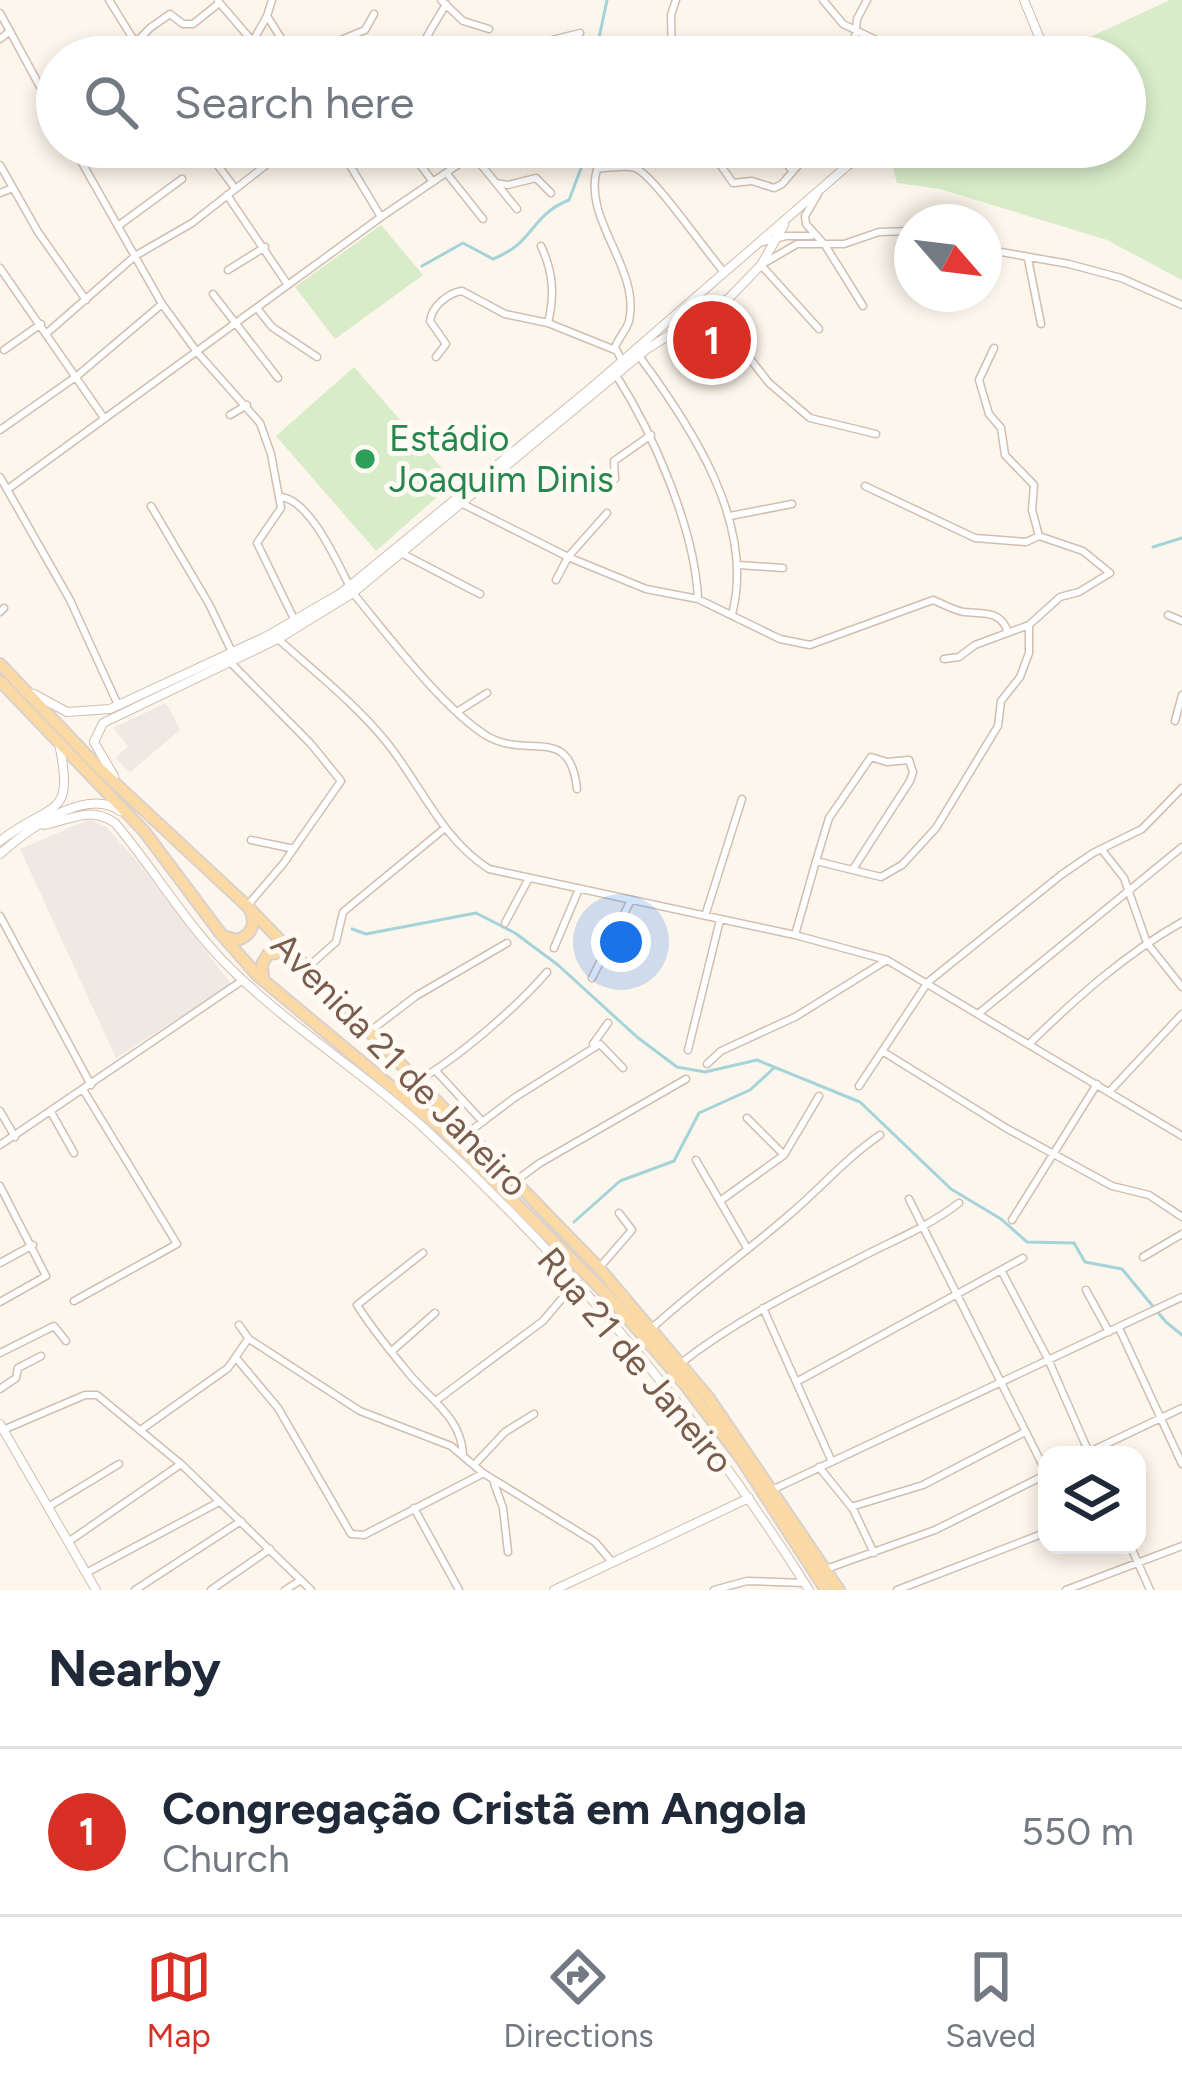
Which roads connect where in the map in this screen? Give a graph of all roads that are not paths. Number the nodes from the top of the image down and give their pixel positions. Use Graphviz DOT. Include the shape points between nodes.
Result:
graph roads {
  1 [pos="110,0"];
  2 [pos="272,0"];
  3 [pos="676,0"];
  4 [pos="823,0"];
  5 [pos="867,0"];
  6 [pos="1024,0"];
  7 [pos="218,2"];
  8 [pos="443,2"];
  9 [pos="0,13"];
  10 [pos="374,14"];
  11 [pos="267,16"];
  12 [pos="489,29"];
  13 [pos="10,31"];
  14 [pos="856,32"];
  15 [pos="580,33"];
  16 [pos="131,36"];
  17 [pos="141,36"];
  18 [pos="248,36"];
  19 [pos="257,36"];
  20 [pos="282,36"];
  21 [pos="349,36"];
  22 [pos="426,36"];
  23 [pos="568,36"];
  24 [pos="671,36"];
  25 [pos="856,36"];
  26 [pos="865,36"];
  27 [pos="1039,36"];
  28 [pos="0,39"];
  29 [pos="36,79"];
  30 [pos="0,165"];
  31 [pos="85,168"];
  32 [pos="219,168"];
  33 [pos="261,168"];
  34 [pos="352,168"];
  35 [pos="423,168"];
  36 [pos="456,168"];
  37 [pos="484,168"];
  38 [pos="609,168"];
  39 [pos="635,168"];
  40 [pos="723,168"];
  41 [pos="790,168"];
  42 [pos="795,168"];
  43 [pos="847,168"];
  44 [pos="792,171"];
  45 [pos="448,174"];
  46 [pos="182,178"];
  47 [pos="433,182"];
  48 [pos="495,183"];
  49 [pos="13,188"];
  50 [pos="234,188"];
  51 [pos="819,192"];
  52 [pos="551,193"];
  53 [pos="0,194"];
  54 [pos="227,195"];
  55 [pos="517,209"];
  56 [pos="792,214"];
  57 [pos="381,217"];
  58 [pos="483,219"];
  59 [pos="118,226"];
  60 [pos="894,229"];
  61 [pos="815,236"];
  62 [pos="775,238"];
  63 [pos="757,244"];
  64 [pos="825,244"];
  65 [pos="541,245"];
  66 [pos="265,247"];
  67 [pos="1002,254"];
  68 [pos="135,256"];
  69 [pos="1028,260"];
  70 [pos="760,265"];
  71 [pos="0,268"];
  72 [pos="228,270"];
  73 [pos="724,272"];
  74 [pos="288,285"];
  75 [pos="741,286"];
  76 [pos="212,294"];
  77 [pos="698,294"];
  78 [pos="86,300"];
  79 [pos="162,304"];
  80 [pos="1182,305"];
  81 [pos="863,306"];
  82 [pos="257,308"];
  83 [pos="716,309"];
  84 [pos="548,323"];
  85 [pos="41,324"];
  86 [pos="1041,324"];
  87 [pos="236,325"];
  88 [pos="819,329"];
  89 [pos="47,333"];
  90 [pos="994,348"];
  91 [pos="4,350"];
  92 [pos="615,350"];
  93 [pos="196,352"];
  94 [pos="639,356"];
  95 [pos="317,357"];
  96 [pos="436,357"];
  97 [pos="622,361"];
  98 [pos="616,375"];
  99 [pos="77,376"];
  100 [pos="278,378"];
  101 [pos="247,405"];
  102 [pos="230,415"];
  103 [pos="104,418"];
  104 [pos="0,430"];
  105 [pos="876,434"];
  106 [pos="652,435"];
  107 [pos="0,477"];
  108 [pos="615,478"];
  109 [pos="865,486"];
  110 [pos="8,489"];
  111 [pos="281,497"];
  112 [pos="461,503"];
  113 [pos="791,504"];
  114 [pos="151,506"];
  115 [pos="607,513"];
  116 [pos="730,516"];
  117 [pos="1040,536"];
  118 [pos="403,554"];
  119 [pos="568,557"];
  120 [pos="739,565"];
  121 [pos="783,568"];
  122 [pos="556,580"];
  123 [pos="352,590"];
  124 [pos="480,594"];
  125 [pos="698,599"];
  126 [pos="732,614"];
  127 [pos="1168,615"];
  128 [pos="1182,621"];
  129 [pos="295,622"];
  130 [pos="1030,625"];
  131 [pos="1008,632"];
  132 [pos="278,639"];
  133 [pos="231,657"];
  134 [pos="944,659"];
  135 [pos="0,664"];
  136 [pos="0,681"];
  137 [pos="18,682"];
  138 [pos="487,693"];
  139 [pos="1182,695"];
  140 [pos="118,705"];
  141 [pos="458,711"];
  142 [pos="1175,721"];
  143 [pos="59,742"];
  144 [pos="1182,788"];
  145 [pos="577,789"];
  146 [pos="742,799"];
  147 [pos="134,800"];
  148 [pos="44,825"];
  149 [pos="445,827"];
  150 [pos="144,831"];
  151 [pos="251,840"];
  152 [pos="0,841"];
  153 [pos="1182,847"];
  154 [pos="294,849"];
  155 [pos="1102,850"];
  156 [pos="0,854"];
  157 [pos="816,861"];
  158 [pos="853,869"];
  159 [pos="528,880"];
  160 [pos="579,889"];
  161 [pos="1129,889"];
  162 [pos="631,900"];
  163 [pos="248,908"];
  164 [pos="0,916"];
  165 [pos="704,916"];
  166 [pos="720,920"];
  167 [pos="505,922"];
  168 [pos="1182,922"];
  169 [pos="220,934"];
  170 [pos="795,935"];
  171 [pos="507,943"];
  172 [pos="1147,943"];
  173 [pos="554,948"];
  174 [pos="292,952"];
  175 [pos="887,960"];
  176 [pos="306,968"];
  177 [pos="547,972"];
  178 [pos="592,978"];
  179 [pos="243,980"];
  180 [pos="266,982"];
  181 [pos="928,982"];
  182 [pos="1182,987"];
  183 [pos="978,1014"];
  184 [pos="1182,1014"];
  185 [pos="608,1023"];
  186 [pos="369,1032"];
  187 [pos="1029,1044"];
  188 [pos="591,1048"];
  189 [pos="688,1050"];
  190 [pos="881,1051"];
  191 [pos="707,1064"];
  192 [pos="623,1069"];
  193 [pos="436,1071"];
  194 [pos="686,1079"];
  195 [pos="415,1082"];
  196 [pos="1096,1084"];
  197 [pos="859,1086"];
  198 [pos="87,1088"];
  199 [pos="1109,1092"];
  200 [pos="819,1096"];
  201 [pos="0,1111"];
  202 [pos="51,1112"];
  203 [pos="747,1118"];
  204 [pos="482,1121"];
  205 [pos="1180,1132"];
  206 [pos="466,1135"];
  207 [pos="880,1136"];
  208 [pos="15,1137"];
  209 [pos="0,1144"];
  210 [pos="74,1153"];
  211 [pos="784,1155"];
  212 [pos="1055,1155"];
  213 [pos="696,1160"];
  214 [pos="514,1182"];
  215 [pos="0,1186"];
  216 [pos="909,1199"];
  217 [pos="720,1201"];
  218 [pos="959,1203"];
  219 [pos="619,1213"];
  220 [pos="1182,1217"];
  221 [pos="1012,1220"];
  222 [pos="924,1229"];
  223 [pos="1182,1234"];
  224 [pos="33,1245"];
  225 [pos="747,1248"];
  226 [pos="423,1253"];
  227 [pos="1143,1257"];
  228 [pos="1023,1258"];
  229 [pos="0,1263"];
  230 [pos="599,1268"];
  231 [pos="1001,1270"];
  232 [pos="575,1282"];
  233 [pos="1086,1290"];
  234 [pos="958,1292"];
  235 [pos="1182,1297"];
  236 [pos="74,1301"];
  237 [pos="0,1302"];
  238 [pos="763,1308"];
  239 [pos="435,1313"];
  240 [pos="239,1325"];
  241 [pos="652,1328"];
  242 [pos="1119,1328"];
  243 [pos="1109,1332"];
  244 [pos="249,1339"];
  245 [pos="66,1341"];
  246 [pos="392,1351"];
  247 [pos="0,1353"];
  248 [pos="41,1356"];
  249 [pos="237,1358"];
  250 [pos="1048,1359"];
  251 [pos="681,1363"];
  252 [pos="798,1381"];
  253 [pos="999,1383"];
  254 [pos="0,1389"];
  255 [pos="437,1400"];
  256 [pos="1182,1408"];
  257 [pos="534,1414"];
  258 [pos="1160,1418"];
  259 [pos="1,1428"];
  260 [pos="142,1429"];
  261 [pos="1025,1432"];
  262 [pos="1084,1446"];
  263 [pos="1103,1446"];
  264 [pos="463,1454"];
  265 [pos="1038,1457"];
  266 [pos="832,1462"];
  267 [pos="118,1464"];
  268 [pos="181,1464"];
  269 [pos="1182,1464"];
  270 [pos="474,1465"];
  271 [pos="819,1467"];
  272 [pos="483,1473"];
  273 [pos="1038,1479"];
  274 [pos="494,1480"];
  275 [pos="756,1481"];
  276 [pos="774,1489"];
  277 [pos="749,1498"];
  278 [pos="219,1502"];
  279 [pos="851,1507"];
  280 [pos="48,1508"];
  281 [pos="414,1508"];
  282 [pos="241,1521"];
  283 [pos="1038,1535"];
  284 [pos="68,1542"];
  285 [pos="1182,1546"];
  286 [pos="270,1549"];
  287 [pos="508,1552"];
  288 [pos="874,1553"];
  289 [pos="1134,1554"];
  290 [pos="612,1562"];
  291 [pos="1138,1563"];
  292 [pos="826,1568"];
  293 [pos="86,1573"];
  294 [pos="301,1580"];
  295 [pos="807,1586"];
  296 [pos="96,1590"];
  297 [pos="135,1590"];
  298 [pos="211,1590"];
  299 [pos="285,1590"];
  300 [pos="311,1590"];
  301 [pos="459,1590"];
  302 [pos="554,1590"];
  303 [pos="714,1590"];
  304 [pos="826,1590"];
  305 [pos="839,1590"];
  306 [pos="897,1590"];
  307 [pos="1066,1590"];
  308 [pos="1150,1590"];
  1 -- 16 [label="street"];
  2 -- 11 [label="street"];
  3 -- 24 [label="street"];
  4 -- 14 [label="street"];
  5 -- 14 [label="street"];
  6 -- 27 [label="street"];
  7 -- 17 [label="street" via="193,24 168,10"];
  7 -- 18 [label="street"];
  8 -- 12 [label="street" via="463,21"];
  8 -- 22 [label="street"];
  9 -- 13 [label="street"];
  10 -- 21 [label="street"];
  11 -- 19 [label="street"];
  11 -- 20 [label="street"];
  13 -- 28 [label="street"];
  13 -- 29 [label="street"];
  14 -- 25 [label="street"];
  14 -- 26 [label="street"];
  15 -- 23 [label="street"];
  30 -- 49 [label="street"];
  31 -- 59 [label="street"];
  32 -- 50 [label="street"];
  33 -- 50 [label="street"];
  34 -- 57 [label="street"];
  35 -- 47 [label="street"];
  36 -- 45 [label="street"];
  37 -- 48 [label="street"];
  38 -- 92 [label="street" via="597,169 595,201 626,286 629,321"];
  39 -- 73 [label="street"];
  40 -- 44 [label="street" via="736,185 774,188"];
  41 -- 44 [label="street"];
  42 -- 44 [label="street"];
  43 -- 51 [label="street"];
  45 -- 47 [label="street"];
  45 -- 58 [label="street"];
  46 -- 59 [label="street"];
  47 -- 57 [label="street"];
  48 -- 52 [label="street" via="536,178"];
  48 -- 55 [label="street"];
  49 -- 53 [label="street"];
  49 -- 78 [label="street"];
  50 -- 54 [label="street"];
  51 -- 56 [label="street"];
  51 -- 61 [label="street" via="806,216"];
  54 -- 66 [label="street"];
  54 -- 68 [label="street"];
  56 -- 62 [label="street"];
  56 -- 63 [label="street"];
  57 -- 74 [label="street"];
  59 -- 68 [label="street"];
  60 -- 64 [label="street"];
  61 -- 62 [label="street"];
  61 -- 64 [label="street"];
  62 -- 63 [label="street"];
  62 -- 70 [label="street"];
  63 -- 73 [label="street"];
  64 -- 70 [label="street" via="797,244"];
  64 -- 81 [label="street"];
  65 -- 84 [label="street" via="552,275"];
  66 -- 72 [label="street"];
  66 -- 74 [label="street"];
  67 -- 69 [label="street"];
  68 -- 78 [label="street"];
  68 -- 79 [label="street"];
  69 -- 80 [label="street" via="1120,278"];
  69 -- 86 [label="street"];
  70 -- 75 [label="street"];
  70 -- 88 [label="street"];
  71 -- 85 [label="street"];
  73 -- 75 [label="street"];
  73 -- 77 [label="street"];
  74 -- 82 [label="street"];
  75 -- 83 [label="street"];
  76 -- 87 [label="street"];
  77 -- 83 [label="street" via="716,291"];
  77 -- 97 [label="street"];
  78 -- 89 [label="street"];
  79 -- 93 [label="street"];
  79 -- 99 [label="street"];
  82 -- 87 [label="street"];
  82 -- 95 [label="street"];
  83 -- 94 [label="street"];
  83 -- 105 [label="street" via="769,383 810,418"];
  84 -- 92 [label="street"];
  84 -- 96 [label="street" via="457,291 429,318 446,344"];
  85 -- 89 [label="street"];
  85 -- 91 [label="street"];
  87 -- 93 [label="street"];
  87 -- 100 [label="street"];
  89 -- 99 [label="street"];
  90 -- 117 [label="street" via="979,380 1005,454 1034,485"];
  92 -- 97 [label="street"];
  93 -- 101 [label="street"];
  93 -- 103 [label="street"];
  94 -- 98 [label="street"];
  94 -- 116 [label="street" via="679,411"];
  97 -- 123 [label="street"];
  98 -- 106 [label="street"];
  98 -- 112 [label="street"];
  99 -- 103 [label="street"];
  99 -- 104 [label="street"];
  101 -- 102 [label="street"];
  101 -- 111 [label="street" via="266,434"];
  103 -- 110 [label="street"];
  106 -- 108 [label="street" via="614,461"];
  106 -- 125 [label="street"];
  107 -- 110 [label="street"];
  109 -- 117 [label="street" via="975,538"];
  110 -- 140 [label="street"];
  111 -- 123 [label="street" via="306,512"];
  111 -- 129 [label="street" via="257,543"];
  112 -- 118 [label="street"];
  112 -- 119 [label="street"];
  113 -- 116 [label="street"];
  114 -- 133 [label="street"];
  115 -- 119 [label="street"];
  116 -- 120 [label="street"];
  117 -- 130 [label="street" via="1075,547 1110,572 1060,597"];
  118 -- 123 [label="street"];
  118 -- 124 [label="street"];
  119 -- 122 [label="street"];
  119 -- 125 [label="street" via="646,589"];
  120 -- 121 [label="street"];
  120 -- 126 [label="street"];
  123 -- 129 [label="street"];
  123 -- 132 [label="street"];
  123 -- 141 [label="street"];
  125 -- 126 [label="street"];
  126 -- 131 [label="street" via="810,645 935,600 996,616"];
  127 -- 128 [label="street"];
  129 -- 133 [label="street"];
  130 -- 131 [label="street"];
  130 -- 158 [label="street" via="1029,653 1000,701 1000,722 936,828 889,875"];
  131 -- 134 [label="street"];
  132 -- 133 [label="street"];
  132 -- 149 [label="street" via="385,740"];
  133 -- 140 [label="street"];
  133 -- 147 [label="street" via="98,728 98,754"];
  133 -- 154 [label="street" via="341,779"];
  135 -- 137 [label="main road, Avenida 21 de Janeiro"];
  136 -- 143 [label="main road, Avenida 21 de Janeiro"];
  137 -- 140 [label="street" via="67,712"];
  137 -- 147 [label="main road, Avenida 21 de Janeiro"];
  138 -- 141 [label="street"];
  139 -- 142 [label="street"];
  141 -- 145 [label="street" via="487,736 569,757"];
  143 -- 150 [label="main road, Avenida 21 de Janeiro"];
  143 -- 152 [label="street" via="67,781 61,800"];
  144 -- 155 [label="street" via="1142,829"];
  146 -- 165 [label="street"];
  147 -- 163 [label="main road, Avenida 21 de Janeiro"];
  148 -- 150 [label="street" via="93,801 114,806"];
  148 -- 156 [label="street"];
  148 -- 179 [label="street, Rua 21 de Janeiro" via="83,813 115,823"];
  149 -- 159 [label="street" via="489,869"];
  149 -- 176 [label="street" via="344,912 336,942"];
  150 -- 169 [label="main road, Avenida 21 de Janeiro"];
  151 -- 154 [label="street"];
  153 -- 161 [label="street"];
  154 -- 163 [label="street"];
  155 -- 161 [label="street"];
  155 -- 181 [label="street"];
  157 -- 158 [label="street"];
  157 -- 158 [label="street" via="829,818 871,757 909,760 910,781"];
  157 -- 170 [label="street"];
  159 -- 160 [label="street"];
  159 -- 167 [label="street"];
  160 -- 162 [label="street"];
  160 -- 173 [label="street"];
  161 -- 172 [label="street"];
  161 -- 183 [label="street"];
  162 -- 165 [label="street"];
  162 -- 178 [label="street"];
  163 -- 169 [label="main road" via="249,933 238,940"];
  163 -- 174 [label="main road, Avenida 21 de Janeiro"];
  164 -- 198 [label="street"];
  165 -- 166 [label="street"];
  166 -- 170 [label="street"];
  166 -- 189 [label="street"];
  168 -- 172 [label="street"];
  169 -- 180 [label="main road, Avenida 21 de Janeiro"];
  170 -- 175 [label="street"];
  171 -- 186 [label="street"];
  172 -- 182 [label="street"];
  172 -- 187 [label="street"];
  174 -- 176 [label="main road, Avenida 21 de Janeiro"];
  174 -- 180 [label="main road" via="268,954"];
  175 -- 181 [label="street"];
  175 -- 191 [label="street"];
  176 -- 186 [label="main road, Avenida 21 de Janeiro"];
  177 -- 193 [label="street"];
  179 -- 198 [label="street"];
  179 -- 232 [label="street, Rua 21 de Janeiro" via="422,1126"];
  180 -- 275 [label="main road, Avenida 21 de Janeiro" via="442,1129 578,1264 686,1386"];
  181 -- 183 [label="street"];
  181 -- 190 [label="street"];
  183 -- 187 [label="street"];
  184 -- 199 [label="street"];
  185 -- 188 [label="street"];
  186 -- 195 [label="main road, Avenida 21 de Janeiro"];
  187 -- 196 [label="street"];
  188 -- 192 [label="street" via="604,1046"];
  188 -- 204 [label="street"];
  190 -- 197 [label="street"];
  190 -- 212 [label="street"];
  193 -- 195 [label="street"];
  193 -- 204 [label="street"];
  194 -- 214 [label="street"];
  195 -- 206 [label="main road, Avenida 21 de Janeiro"];
  196 -- 199 [label="street"];
  196 -- 212 [label="street"];
  198 -- 202 [label="street"];
  198 -- 236 [label="street" via="177,1244"];
  199 -- 205 [label="street"];
  200 -- 211 [label="street"];
  201 -- 208 [label="street"];
  202 -- 208 [label="street"];
  202 -- 210 [label="street"];
  203 -- 211 [label="street"];
  204 -- 206 [label="street"];
  206 -- 214 [label="main road, Avenida 21 de Janeiro"];
  207 -- 225 [label="street"];
  208 -- 209 [label="street"];
  211 -- 217 [label="street"];
  212 -- 220 [label="street"];
  212 -- 221 [label="street"];
  213 -- 217 [label="street"];
  214 -- 230 [label="main road, Avenida 21 de Janeiro"];
  215 -- 224 [label="street"];
  216 -- 222 [label="street"];
  217 -- 225 [label="street"];
  218 -- 222 [label="street"];
  219 -- 230 [label="street" via="632,1230"];
  222 -- 234 [label="street"];
  222 -- 238 [label="street"];
  223 -- 227 [label="street"];
  224 -- 229 [label="street"];
  224 -- 237 [label="street" via="46,1278"];
  225 -- 241 [label="street"];
  226 -- 246 [label="street" via="357,1305"];
  228 -- 231 [label="street"];
  230 -- 241 [label="main road, Avenida 21 de Janeiro"];
  231 -- 234 [label="street"];
  231 -- 250 [label="street"];
  232 -- 255 [label="street" via="544,1321"];
  232 -- 277 [label="street, Rua 21 de Janeiro" via="667,1385"];
  233 -- 243 [label="street"];
  234 -- 252 [label="street"];
  234 -- 253 [label="street"];
  235 -- 242 [label="street"];
  238 -- 251 [label="street"];
  238 -- 252 [label="street"];
  239 -- 246 [label="street"];
  240 -- 244 [label="street"];
  241 -- 251 [label="main road, Avenida 21 de Janeiro"];
  242 -- 243 [label="street"];
  242 -- 258 [label="street"];
  243 -- 250 [label="street"];
  244 -- 249 [label="street"];
  244 -- 264 [label="street" via="348,1404"];
  245 -- 247 [label="street" via="54,1326"];
  246 -- 255 [label="street"];
  248 -- 254 [label="street"];
  249 -- 260 [label="street"];
  249 -- 281 [label="street" via="278,1408 347,1531 364,1535"];
  250 -- 253 [label="street"];
  250 -- 262 [label="street"];
  251 -- 276 [label="main road, Avenida 21 de Janeiro"];
  252 -- 266 [label="street"];
  253 -- 261 [label="street"];
  253 -- 266 [label="street"];
  255 -- 264 [label="street"];
  256 -- 258 [label="street"];
  257 -- 270 [label="street"];
  258 -- 263 [label="street"];
  258 -- 269 [label="street"];
  259 -- 260 [label="street" via="89,1394"];
  259 -- 280 [label="street"];
  260 -- 268 [label="street"];
  261 -- 265 [label="street"];
  261 -- 279 [label="street" via="922,1485"];
  264 -- 270 [label="street"];
  266 -- 271 [label="street"];
  267 -- 280 [label="street"];
  268 -- 278 [label="street"];
  268 -- 284 [label="street"];
  270 -- 272 [label="street"];
  271 -- 276 [label="street"];
  271 -- 279 [label="street"];
  272 -- 274 [label="street"];
  272 -- 281 [label="street"];
  273 -- 288 [label="street"];
  274 -- 287 [label="street"];
  274 -- 290 [label="street" via="595,1542"];
  275 -- 304 [label="main road, Rua 21 de Janeiro"];
  276 -- 292 [label="main road, Rua 21 de Janeiro"];
  277 -- 290 [label="street, Rua 21 de Janeiro"];
  277 -- 295 [label="street, Rua 21 de Janeiro"];
  278 -- 282 [label="street"];
  278 -- 293 [label="street"];
  279 -- 288 [label="street"];
  280 -- 284 [label="street"];
  281 -- 301 [label="street"];
  282 -- 286 [label="street"];
  282 -- 297 [label="street"];
  283 -- 306 [label="street"];
  284 -- 293 [label="street"];
  285 -- 291 [label="street"];
  286 -- 294 [label="street"];
  286 -- 298 [label="street"];
  288 -- 292 [label="street"];
  289 -- 291 [label="street"];
  290 -- 302 [label="street, Rua 21 de Janeiro"];
  291 -- 307 [label="street"];
  291 -- 308 [label="street"];
  292 -- 305 [label="main road, Rua 21 de Janeiro"];
  293 -- 296 [label="street"];
  294 -- 299 [label="street"];
  294 -- 300 [label="street"];
  295 -- 303 [label="street" via="747,1581"];
}
